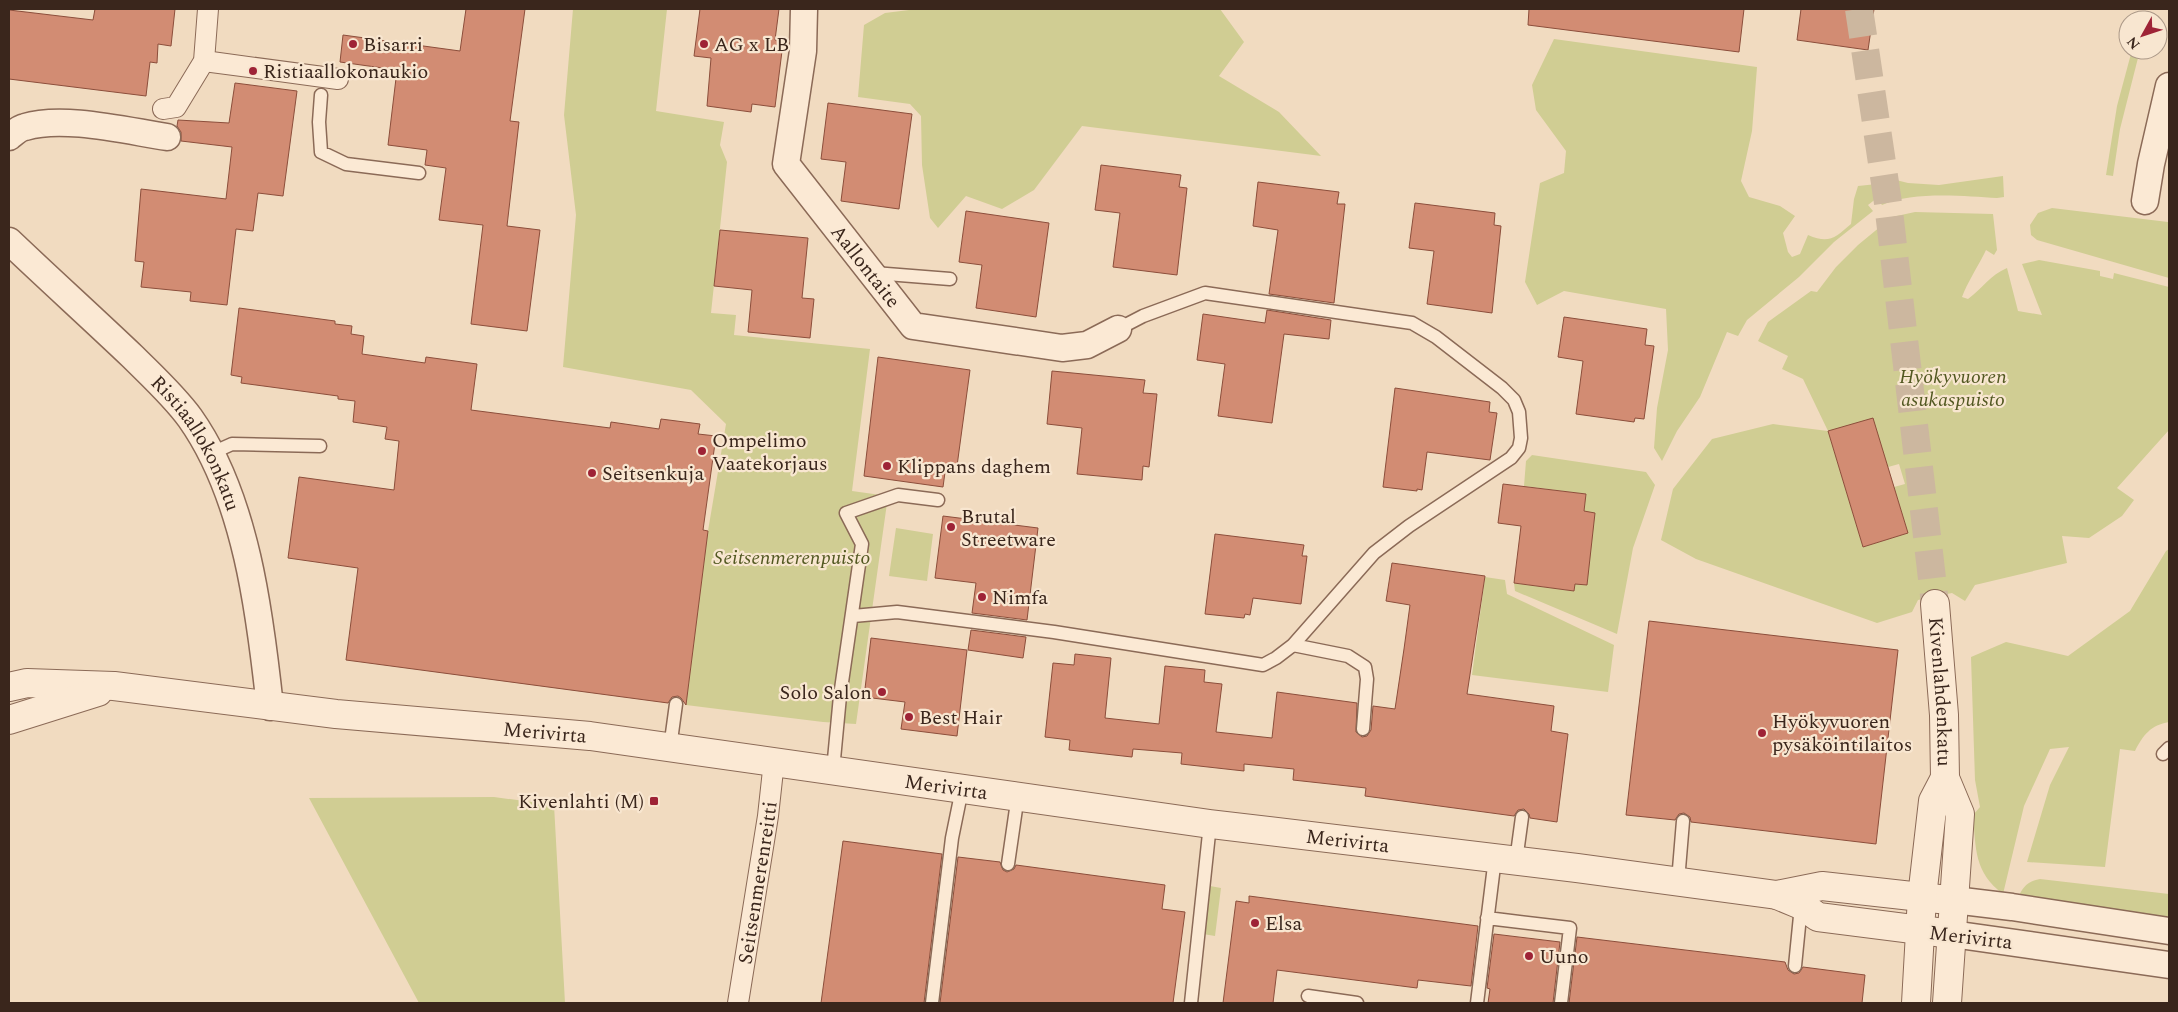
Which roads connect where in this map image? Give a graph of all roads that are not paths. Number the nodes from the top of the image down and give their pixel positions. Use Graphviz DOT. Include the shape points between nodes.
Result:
graph roads {
  1 [pos="208,9"];
  2 [pos="804,9"];
  3 [pos="204,61"];
  4 [pos="338,79"];
  5 [pos="2169,86"];
  6 [pos="321,95"];
  7 [pos="163,109"];
  8 [pos="9,137"];
  9 [pos="167,137"];
  10 [pos="419,173"];
  11 [pos="2145,201"];
  12 [pos="9,241"];
  13 [pos="872,273"];
  14 [pos="950,279"];
  15 [pos="1118,329"];
  16 [pos="320,446"];
  17 [pos="212,453"];
  18 [pos="938,500"];
  19 [pos="1935,604"];
  20 [pos="853,616"];
  21 [pos="1293,646"];
  22 [pos="114,686"];
  23 [pos="9,687"];
  24 [pos="676,704"];
  25 [pos="270,707"];
  26 [pos="9,720"];
  27 [pos="1363,729"];
  28 [pos="670,748"];
  29 [pos="774,761"];
  30 [pos="833,770"];
  31 [pos="1945,778"];
  32 [pos="962,789"];
  33 [pos="1018,795"];
  34 [pos="1522,817"];
  35 [pos="1683,821"];
  36 [pos="1210,824"];
  37 [pos="1505,860"];
  38 [pos="1008,864"];
  39 [pos="1678,881"];
  40 [pos="1922,897"];
  41 [pos="1789,900"];
  42 [pos="1954,900"];
  43 [pos="1487,918"];
  44 [pos="1920,930"];
  45 [pos="2169,931"];
  46 [pos="1952,934"];
  47 [pos="2169,964"];
  48 [pos="1795,966"];
  49 [pos="1308,996"];
  50 [pos="738,1003"];
  51 [pos="932,1003"];
  52 [pos="1191,1003"];
  53 [pos="1357,1003"];
  54 [pos="1477,1003"];
  55 [pos="1561,1003"];
  56 [pos="1916,1003"];
  57 [pos="1947,1003"];
  1 -- 3 [label="street"];
  2 -- 13 [label="street, Aallontaite" via="803,51 786,164"];
  3 -- 4 [label="street"];
  3 -- 7 [label="street" via="176,107"];
  5 -- 11 [label="street"];
  6 -- 10 [label="lane" via="321,152 346,164"];
  8 -- 9 [label="street" via="22,127 43,122"];
  12 -- 17 [label="street, Ristiaallokonkatu" via="160,384 189,417"];
  13 -- 14 [label="lane"];
  13 -- 15 [label="street, Aallontaite" via="913,326 1062,348 1087,345"];
  15 -- 21 [label="lane" via="1205,293 1412,323 1436,337 1514,400 1519,412 1521,438 1519,448 1511,458 1374,553"];
  16 -- 17 [label="lane" via="232,444"];
  17 -- 25 [label="street, Ristiaallokonkatu" via="232,504 251,570"];
  18 -- 20 [label="lane" via="898,495 846,513 862,544"];
  19 -- 31 [label="street, Kivenlahdenkatu" via="1944,715"];
  20 -- 21 [label="lane" via="896,612 1054,632 1263,665"];
  20 -- 30 [label="lane"];
  21 -- 27 [label="lane" via="1348,656 1364,667 1367,679"];
  22 -- 23 [label="street, Merivirta" via="27,683"];
  22 -- 25 [label="street, Merivirta"];
  22 -- 26 [label="street, Merivirta"];
  24 -- 28 [label="lane"];
  25 -- 28 [label="street, Merivirta" via="590,736"];
  28 -- 29 [label="street, Merivirta"];
  29 -- 30 [label="street, Merivirta"];
  29 -- 50 [label="street, Seitsenmerenreitti"];
  30 -- 32 [label="street, Merivirta"];
  31 -- 40 [label="street, Kivenlahdenkatu" via="1933,801"];
  31 -- 42 [label="street, Kivenlahdenkatu" via="1960,814"];
  32 -- 33 [label="street, Merivirta"];
  32 -- 51 [label="lane" via="952,838"];
  33 -- 36 [label="street, Merivirta"];
  33 -- 38 [label="lane"];
  34 -- 37 [label="lane"];
  35 -- 39 [label="lane"];
  36 -- 37 [label="street, Merivirta"];
  36 -- 52 [label="lane"];
  37 -- 39 [label="street, Merivirta"];
  37 -- 43 [label="lane"];
  39 -- 41 [label="street, Merivirta"];
  40 -- 41 [label="street, Merivirta" via="1822,886"];
  40 -- 42 [label="street, Merivirta"];
  40 -- 44 [label="street, Kivenlahdenkatu"];
  41 -- 44 [label="street, Merivirta" via="1818,917"];
  41 -- 48 [label="lane"];
  42 -- 45 [label="street, Merivirta"];
  42 -- 46 [label="street, Kivenlahdenkatu"];
  43 -- 54 [label="lane"];
  43 -- 55 [label="lane" via="1570,928"];
  44 -- 46 [label="street, Merivirta"];
  44 -- 56 [label="street, Kivenlahdenkatu"];
  46 -- 47 [label="street, Merivirta"];
  46 -- 57 [label="street, Kivenlahdenkatu"];
  49 -- 53 [label="lane"];
}
